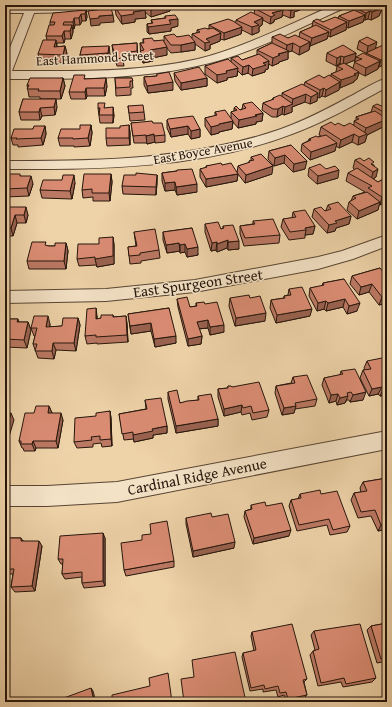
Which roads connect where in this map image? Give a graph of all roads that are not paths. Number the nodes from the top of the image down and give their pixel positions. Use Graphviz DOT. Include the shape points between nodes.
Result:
graph roads {
  1 [pos="116,5"];
  2 [pos="343,5"];
  3 [pos="31,7"];
  4 [pos="5,10"];
  5 [pos="5,75"];
  6 [pos="387,82"];
  7 [pos="5,165"];
  8 [pos="387,240"];
  9 [pos="5,297"];
  10 [pos="387,440"];
  11 [pos="5,496"];
  1 -- 3 [label="street" via="76,9"];
  2 -- 5 [label="street, East Hammond Street" via="242,48 178,66 102,74"];
  3 -- 4 [label="street"];
  3 -- 5 [label="street"];
  6 -- 7 [label="street, East Boyce Avenue" via="304,125 265,140 233,148 140,162"];
  8 -- 9 [label="street, East Spurgeon Street" via="318,263 195,286 106,295"];
  10 -- 11 [label="street, Cardinal Ridge Avenue" via="117,492"];
}
